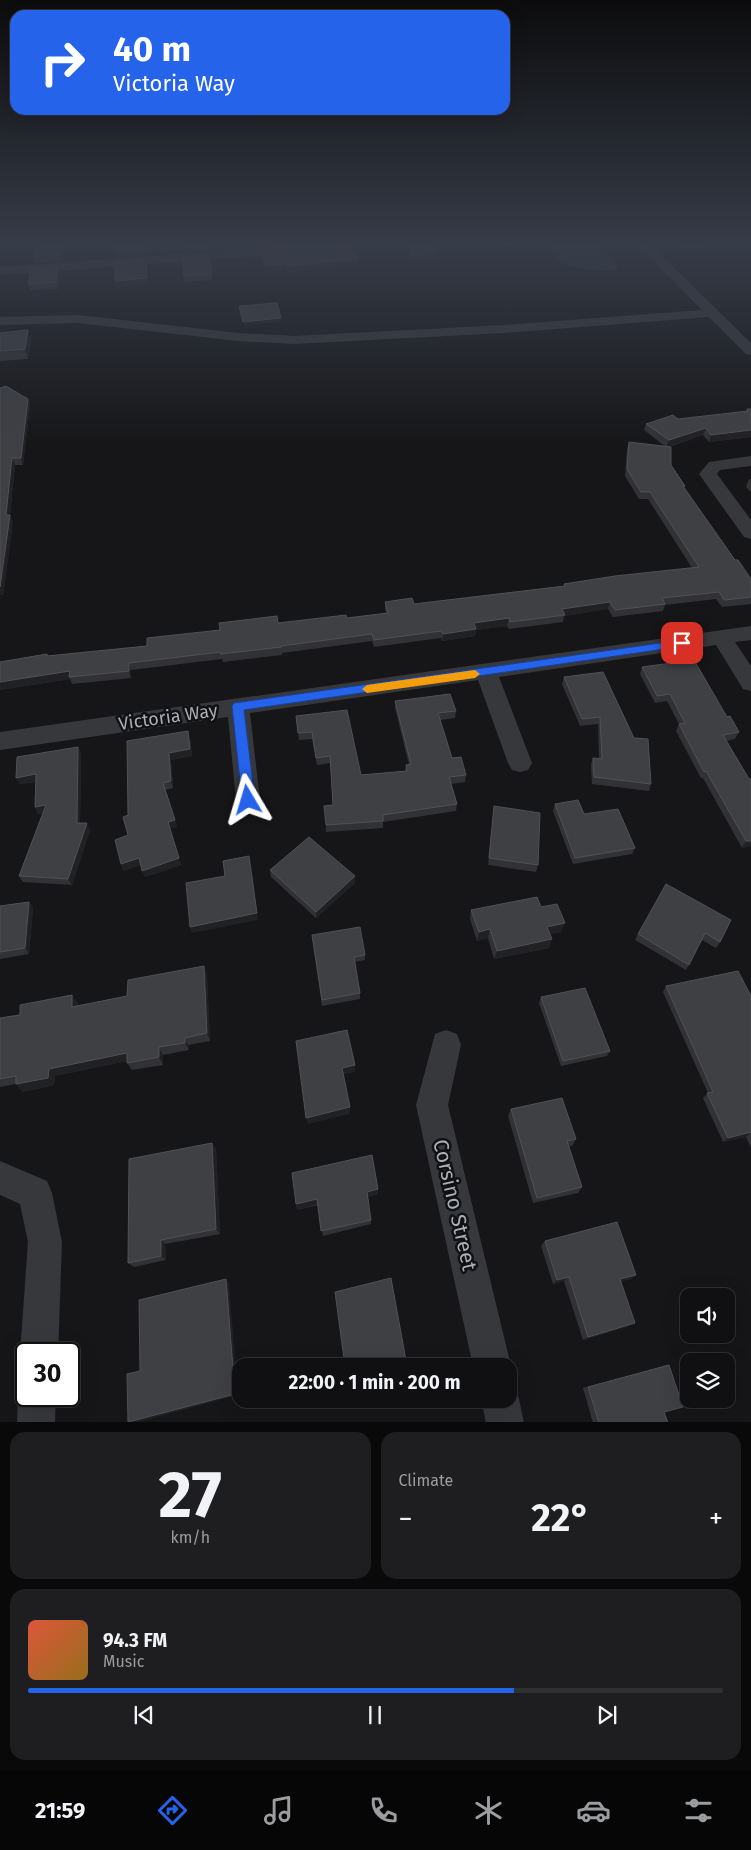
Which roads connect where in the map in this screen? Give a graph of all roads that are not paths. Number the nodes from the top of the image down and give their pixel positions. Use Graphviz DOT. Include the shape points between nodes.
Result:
graph roads {
  1 [pos="713,313"];
  2 [pos="0,321"];
  3 [pos="751,351"];
  4 [pos="751,461"];
  5 [pos="751,533"];
  6 [pos="751,633"];
  7 [pos="721,637"];
  8 [pos="486,672"];
  9 [pos="751,684"];
  10 [pos="238,706"];
  11 [pos="0,741"];
  12 [pos="520,763"];
  13 [pos="248,800"];
  14 [pos="446,1045"];
  15 [pos="0,1178"];
  16 [pos="40,1342"];
  17 [pos="490,1358"];
  18 [pos="37,1407"];
  19 [pos="502,1408"];
  20 [pos="36,1422"];
  21 [pos="505,1422"];
  1 -- 2 [label="street" via="504,329 294,340 78,319"];
  1 -- 3 [label="street"];
  4 -- 5 [label="street" via="715,466 708,474"];
  6 -- 7 [label="street, Victoria Way"];
  7 -- 8 [label="street, Victoria Way"];
  7 -- 9 [label="street"];
  8 -- 10 [label="street, Victoria Way"];
  8 -- 12 [label="street"];
  10 -- 11 [label="street, Victoria Way"];
  10 -- 13 [label="street"];
  14 -- 17 [label="street, Corsino Street" via="432,1105"];
  15 -- 16 [label="street" via="35,1193 45,1242"];
  18 -- 20 [label="street"];
  19 -- 21 [label="street"];
}
